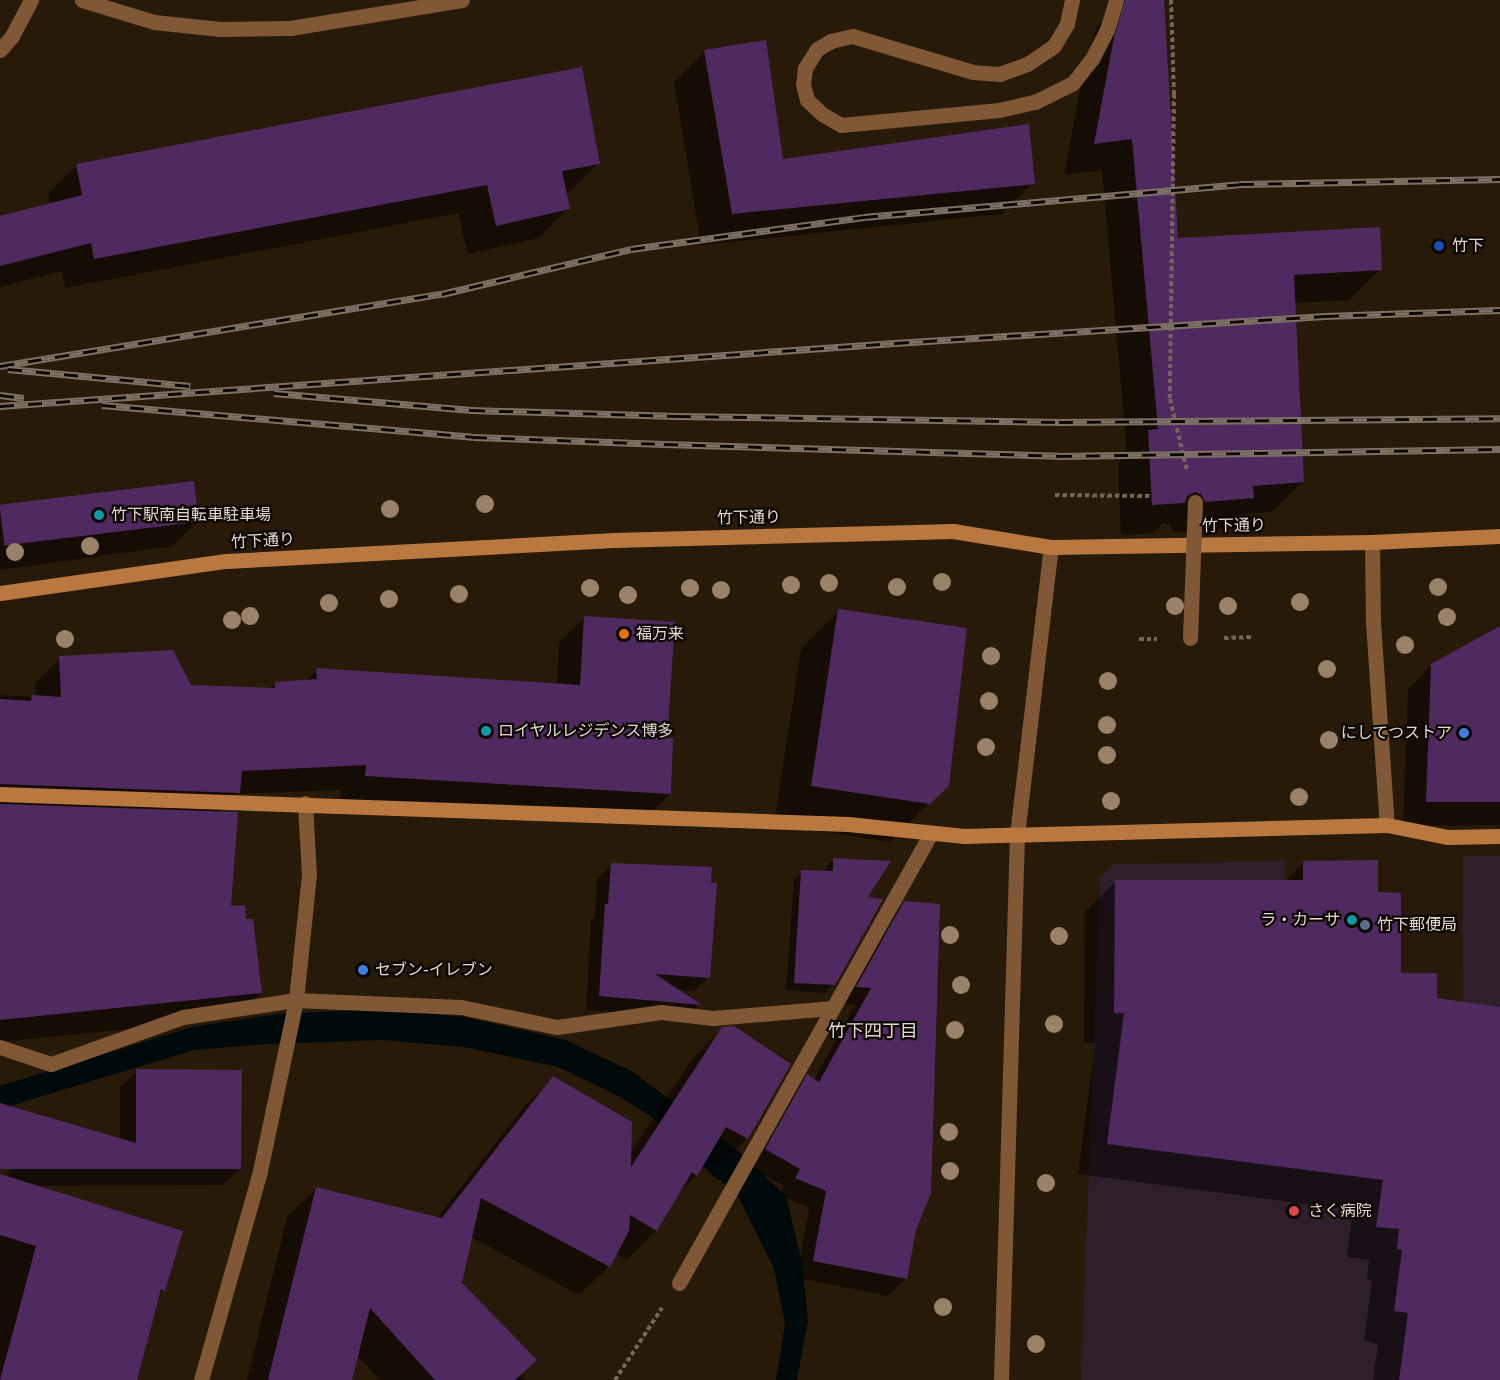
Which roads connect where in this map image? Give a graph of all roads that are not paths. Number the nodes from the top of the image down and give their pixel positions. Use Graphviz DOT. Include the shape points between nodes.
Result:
graph roads {
  1 [pos="31,0"];
  2 [pos="82,0"];
  3 [pos="462,0"];
  4 [pos="1072,0"];
  5 [pos="1116,0"];
  6 [pos="0,50"];
  7 [pos="1195,502"];
  8 [pos="1500,536"];
  9 [pos="1372,542"];
  10 [pos="1051,547"];
  11 [pos="0,593"];
  12 [pos="1190,638"];
  13 [pos="0,794"];
  14 [pos="305,803"];
  15 [pos="1388,825"];
  16 [pos="931,833"];
  17 [pos="1017,835"];
  18 [pos="1500,836"];
  19 [pos="296,1000"];
  20 [pos="831,1008"];
  21 [pos="0,1047"];
  22 [pos="679,1283"];
  23 [pos="201,1380"];
  24 [pos="1001,1380"];
  1 -- 6 [label="street"];
  2 -- 3 [label="street" via="154,22 220,30 290,28"];
  4 -- 5 [label="street" via="1067,24 1054,46 1027,64 1000,74 974,72 852,36 831,41 817,50 805,68 807,100 841,125 999,110 1035,102 1073,82 1092,59"];
  7 -- 12 [label="street, bridge"];
  8 -- 9 [label="main road, 竹下通り"];
  9 -- 10 [label="main road, 竹下通り"];
  9 -- 15 [label="street" via="1373,622"];
  10 -- 11 [label="main road, 竹下通り" via="953,531 613,540 226,561"];
  10 -- 17 [label="street"];
  13 -- 14 [label="main road"];
  14 -- 16 [label="main road" via="848,824"];
  14 -- 19 [label="street" via="309,874"];
  15 -- 17 [label="main road"];
  15 -- 18 [label="main road" via="1447,837"];
  16 -- 17 [label="main road"];
  16 -- 20 [label="street"];
  17 -- 24 [label="street"];
  19 -- 20 [label="street" via="460,1007 557,1027 661,1012 713,1018"];
  19 -- 21 [label="street" via="183,1017 51,1064"];
  19 -- 23 [label="street" via="260,1171"];
  20 -- 22 [label="street"];
}
